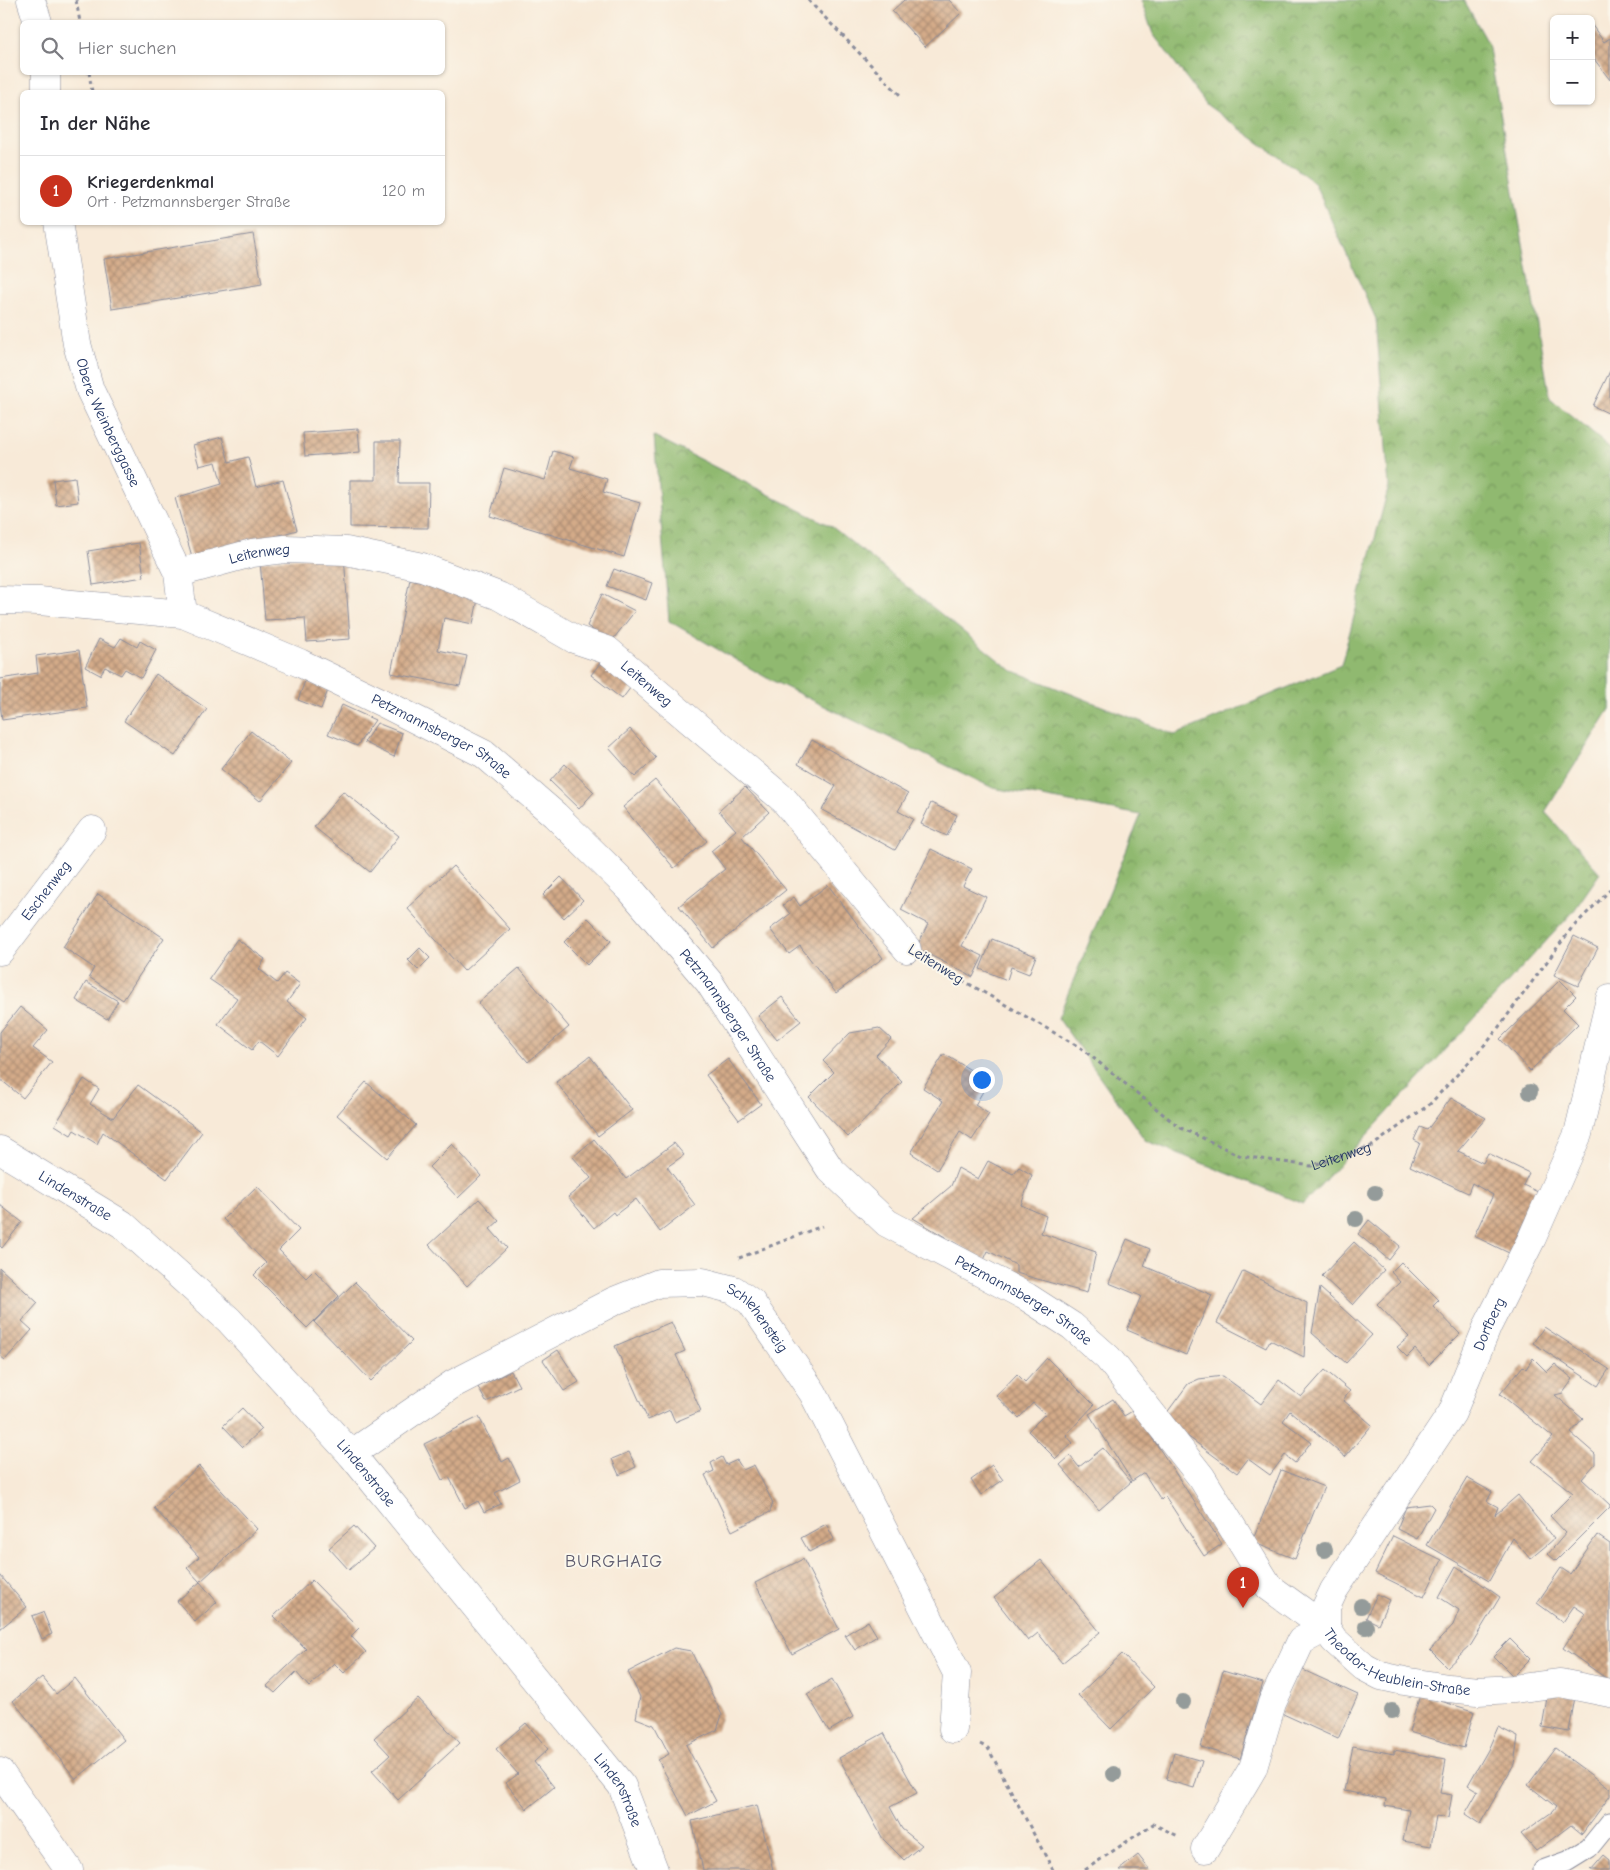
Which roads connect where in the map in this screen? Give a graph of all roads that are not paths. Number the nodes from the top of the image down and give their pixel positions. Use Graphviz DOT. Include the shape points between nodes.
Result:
graph roads {
  1 [pos="31,0"];
  2 [pos="37,20"];
  3 [pos="46,75"];
  4 [pos="46,90"];
  5 [pos="58,225"];
  6 [pos="178,573"];
  7 [pos="0,600"];
  8 [pos="183,614"];
  9 [pos="92,830"];
  10 [pos="907,949"];
  11 [pos="0,951"];
  12 [pos="1610,999"];
  13 [pos="0,1150"];
  14 [pos="352,1454"];
  15 [pos="1326,1628"];
  16 [pos="1610,1693"];
  17 [pos="953,1729"];
  18 [pos="0,1772"];
  19 [pos="1610,1822"];
  20 [pos="1205,1849"];
  21 [pos="68,1870"];
  22 [pos="654,1870"];
  23 [pos="1542,1870"];
  1 -- 2 [label="street"];
  3 -- 4 [label="street"];
  5 -- 6 [label="street, Obere Weinberggasse" via="76,344 90,390"];
  6 -- 8 [label="street, Obere Weinberggasse"];
  6 -- 10 [label="street, Leitenweg" via="252,553 285,549 346,551 422,567 490,592 574,639 607,650 784,800"];
  7 -- 8 [label="street, Petzmannsberger Straße"];
  8 -- 15 [label="street, Petzmannsberger Straße" via="300,663 484,754 555,814 630,889 709,982 830,1169 888,1223 1027,1297 1072,1326 1108,1358 1202,1478 1269,1587"];
  9 -- 11 [label="street, Eschenweg"];
  12 -- 15 [label="street, Dorfberg" via="1578,1134 1532,1238 1488,1326 1452,1413 1334,1590 1326,1607"];
  13 -- 14 [label="street, Lindenstraße" via="122,1224 229,1320"];
  14 -- 17 [label="street, Schlehensteig" via="453,1384 614,1301 659,1283 703,1282 734,1290 751,1302 813,1393 957,1673"];
  14 -- 22 [label="street, Lindenstraße" via="622,1786"];
  15 -- 16 [label="street, Theodor-Heublein-Straße" via="1334,1640 1364,1667 1381,1676 1478,1691 1560,1683"];
  15 -- 20 [label="street, Theodor-Heublein-Straße" via="1301,1641 1272,1703 1253,1768"];
  18 -- 21 [label="street"];
  19 -- 23 [label="lane" via="1589,1848 1568,1861"];
}
